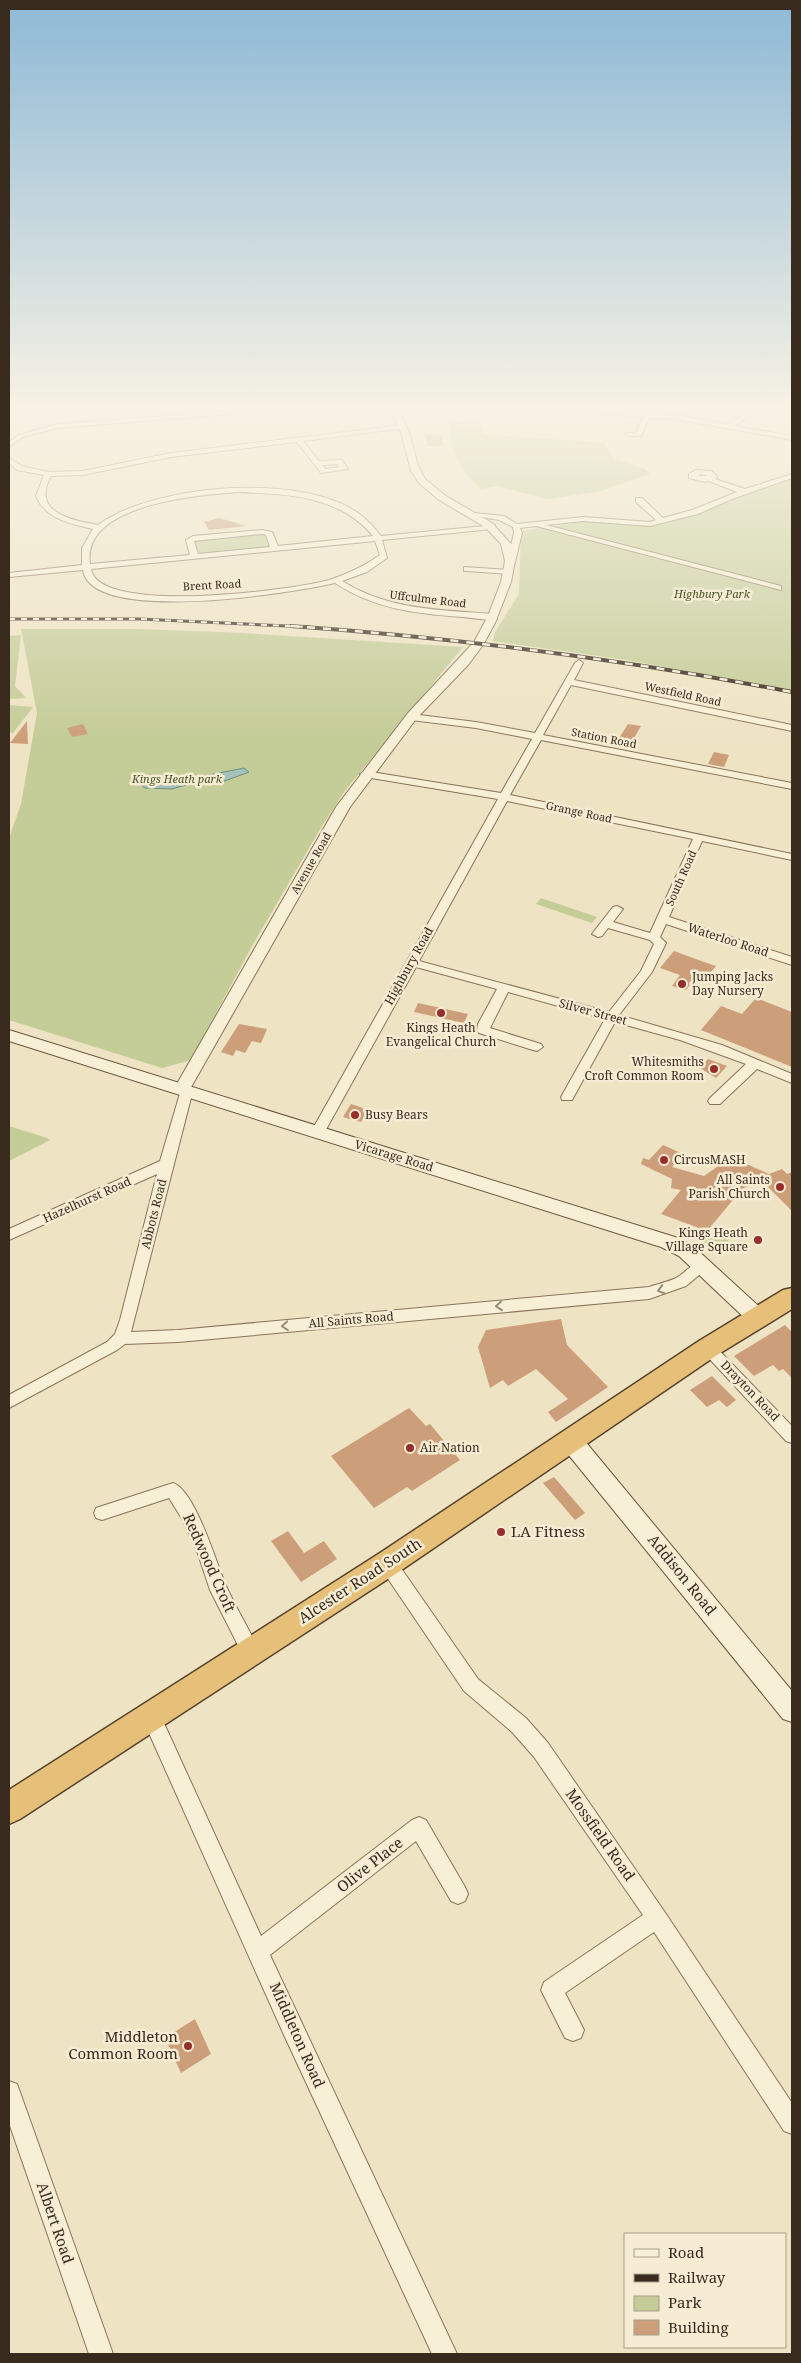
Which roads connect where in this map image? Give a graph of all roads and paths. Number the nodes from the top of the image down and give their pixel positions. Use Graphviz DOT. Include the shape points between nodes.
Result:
graph roads {
  1 [pos="72,521"];
  2 [pos="111,521"];
  3 [pos="361,521"];
  4 [pos="483,521"];
  5 [pos="507,521"];
  6 [pos="566,521"];
  7 [pos="607,521"];
  8 [pos="660,521"];
  9 [pos="537,525"];
  10 [pos="516,526"];
  11 [pos="492,527"];
  12 [pos="99,528"];
  13 [pos="379,539"];
  14 [pos="275,549"];
  15 [pos="195,557"];
  16 [pos="88,567"];
  17 [pos="510,567"];
  18 [pos="467,569"];
  19 [pos="9,575"];
  20 [pos="335,580"];
  21 [pos="778,588"];
  22 [pos="494,617"];
  23 [pos="578,662"];
  24 [pos="568,682"];
  25 [pos="411,717"];
  26 [pos="792,728"];
  27 [pos="538,737"];
  28 [pos="365,774"];
  29 [pos="792,786"];
  30 [pos="503,799"];
  31 [pos="699,838"];
  32 [pos="792,857"];
  33 [pos="617,909"];
  34 [pos="664,918"];
  35 [pos="606,924"];
  36 [pos="598,934"];
  37 [pos="654,938"];
  38 [pos="792,961"];
  39 [pos="411,962"];
  40 [pos="504,988"];
  41 [pos="612,1017"];
  42 [pos="9,1034"];
  43 [pos="537,1046"];
  44 [pos="755,1063"];
  45 [pos="792,1079"];
  46 [pos="184,1090"];
  47 [pos="567,1097"];
  48 [pos="715,1101"];
  49 [pos="318,1132"];
  50 [pos="166,1164"];
  51 [pos="9,1235"];
  52 [pos="703,1266"];
  53 [pos="792,1297"];
  54 [pos="757,1317"];
  55 [pos="121,1338"];
  56 [pos="708,1348"];
  57 [pos="9,1402"];
  58 [pos="792,1436"];
  59 [pos="571,1441"];
  60 [pos="102,1513"];
  61 [pos="388,1564"];
  62 [pos="250,1651"];
  63 [pos="792,1710"];
  64 [pos="151,1716"];
  65 [pos="9,1808"];
  66 [pos="458,1894"];
  67 [pos="657,1918"];
  68 [pos="259,1951"];
  69 [pos="574,2030"];
  70 [pos="9,2092"];
  71 [pos="792,2123"];
  72 [pos="101,2354"];
  73 [pos="445,2354"];
  1 -- 12 [label="street"];
  2 -- 12 [label="street"];
  3 -- 13 [label="street"];
  4 -- 11 [label="street"];
  5 -- 10 [label="street"];
  6 -- 9 [label="street"];
  7 -- 8 [label="street" via="636,524"];
  9 -- 10 [label="street"];
  9 -- 21 [label="street"];
  10 -- 17 [label="street" via="518,533"];
  11 -- 13 [label="street"];
  11 -- 17 [label="street" via="507,546"];
  12 -- 16 [label="street" via="86,546"];
  13 -- 14 [label="street"];
  13 -- 20 [label="street, Brent Road" via="384,556 379,562"];
  14 -- 15 [label="street"];
  14 -- 15 [label="street" via="269,534 262,532 193,538 190,540"];
  15 -- 16 [label="street"];
  16 -- 19 [label="street"];
  16 -- 20 [label="street, Brent Road" via="91,579 110,591 166,598 257,594"];
  17 -- 18 [label="street"];
  17 -- 22 [label="street, Avenue Road"];
  20 -- 22 [label="street, Uffculme Road" via="356,594 381,604 407,610"];
  22 -- 25 [label="street, Avenue Road" via="467,658"];
  23 -- 24 [label="street, Highbury Road"];
  24 -- 26 [label="street, Westfield Road"];
  24 -- 27 [label="street, Highbury Road"];
  25 -- 27 [label="street, Station Road"];
  25 -- 28 [label="street, Avenue Road"];
  27 -- 29 [label="street, Station Road"];
  27 -- 30 [label="street, Highbury Road"];
  28 -- 30 [label="street, Grange Road"];
  28 -- 46 [label="street, Avenue Road" via="280,916"];
  30 -- 31 [label="street, Grange Road"];
  30 -- 39 [label="street, Highbury Road"];
  31 -- 32 [label="street, Grange Road"];
  31 -- 34 [label="street, South Road"];
  33 -- 35 [label="street"];
  34 -- 37 [label="street, South Road"];
  34 -- 38 [label="street, Waterloo Road"];
  35 -- 36 [label="street"];
  35 -- 37 [label="street"];
  37 -- 41 [label="street" via="660,943 658,950 640,982"];
  39 -- 40 [label="street, Silver Street"];
  39 -- 49 [label="street, Highbury Road"];
  40 -- 41 [label="street, Silver Street"];
  40 -- 43 [label="street" via="484,1024 484,1030"];
  41 -- 44 [label="street, Silver Street" via="701,1042"];
  41 -- 47 [label="street"];
  42 -- 46 [label="main road, Vicarage Road"];
  44 -- 45 [label="street, Silver Street"];
  44 -- 48 [label="street"];
  46 -- 49 [label="main road, Vicarage Road"];
  46 -- 50 [label="street, Abbots Road"];
  49 -- 52 [label="main road, Vicarage Road" via="668,1242 686,1251"];
  50 -- 51 [label="street, Hazelhurst Road"];
  50 -- 55 [label="street, Abbots Road"];
  52 -- 54 [label="main road, Vicarage Road"];
  52 -- 55 [label="street, All Saints Road, one-way" via="681,1282 649,1294 178,1336"];
  53 -- 54 [label="highway, Alcester Road South"];
  54 -- 56 [label="highway, Alcester Road South"];
  55 -- 57 [label="street"];
  56 -- 58 [label="street, Drayton Road"];
  56 -- 59 [label="highway, Alcester Road South"];
  59 -- 61 [label="highway, Alcester Road South"];
  59 -- 63 [label="main road, Addison Road"];
  60 -- 62 [label="street, Redwood Croft" via="173,1490 190,1517 219,1590"];
  61 -- 62 [label="highway, Alcester Road South"];
  61 -- 67 [label="street, Mossfield Road" via="471,1685 519,1725 541,1750"];
  62 -- 64 [label="highway, Alcester Road South"];
  64 -- 65 [label="highway, Alcester Road South"];
  64 -- 68 [label="street, Middleton Road"];
  66 -- 68 [label="street, Olive Place" via="419,1826"];
  67 -- 69 [label="street" via="552,1990"];
  67 -- 71 [label="street, Mossfield Road"];
  68 -- 73 [label="street, Middleton Road"];
  70 -- 72 [label="street, Albert Road"];
}
